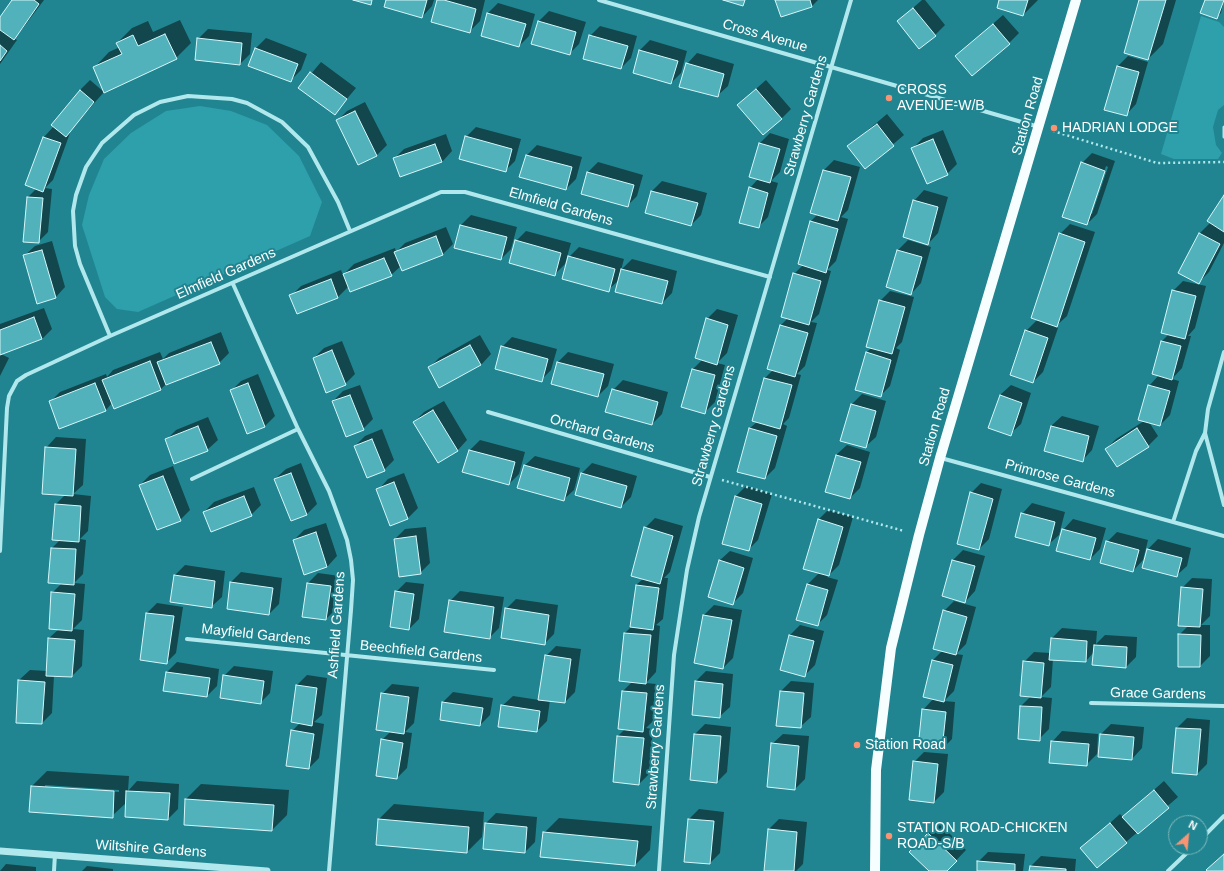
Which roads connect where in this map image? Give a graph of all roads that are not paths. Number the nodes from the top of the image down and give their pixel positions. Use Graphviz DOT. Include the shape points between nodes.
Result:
graph roads {
  1 [pos="599,0"];
  2 [pos="851,0"];
  3 [pos="1076,0"];
  4 [pos="831,67"];
  5 [pos="1039,127"];
  6 [pos="1224,127"];
  7 [pos="1224,137"];
  8 [pos="350,231"];
  9 [pos="770,277"];
  10 [pos="233,284"];
  11 [pos="110,336"];
  12 [pos="1224,352"];
  13 [pos="488,412"];
  14 [pos="298,429"];
  15 [pos="1205,433"];
  16 [pos="940,458"];
  17 [pos="710,476"];
  18 [pos="192,479"];
  19 [pos="1224,505"];
  20 [pos="1173,522"];
  21 [pos="1224,536"];
  22 [pos="0,551"];
  23 [pos="187,639"];
  24 [pos="346,655"];
  25 [pos="494,670"];
  26 [pos="1091,704"];
  27 [pos="1224,706"];
  28 [pos="1224,816"];
  29 [pos="1208,832"];
  30 [pos="0,851"];
  31 [pos="55,854"];
  32 [pos="1185,855"];
  33 [pos="244,870"];
  34 [pos="54,871"];
  35 [pos="267,871"];
  36 [pos="329,871"];
  37 [pos="659,871"];
  38 [pos="875,871"];
  39 [pos="1168,871"];
  1 -- 4 [label="street, Cross Avenue"];
  2 -- 4 [label="street, Strawberry Gardens"];
  3 -- 5 [label="main road, Station Road"];
  4 -- 5 [label="street, Cross Avenue"];
  4 -- 9 [label="street, Strawberry Gardens"];
  5 -- 16 [label="main road, Station Road"];
  6 -- 7 [label="lane"];
  8 -- 9 [label="street, Elmfield Gardens" via="437,193 465,192"];
  8 -- 10 [label="street, Elmfield Gardens"];
  8 -- 11 [label="street" via="338,202 308,147 282,122 232,99 188,96 160,102 134,115 102,143 86,167 76,195 75,246"];
  9 -- 17 [label="street, Strawberry Gardens"];
  10 -- 11 [label="street, Elmfield Gardens"];
  10 -- 14 [label="street, Ashfield Gardens"];
  11 -- 22 [label="street, Elmfield Gardens" via="26,375 12,388 7,408"];
  12 -- 15 [label="street" via="1208,409"];
  13 -- 17 [label="street, Orchard Gardens"];
  14 -- 18 [label="street"];
  14 -- 24 [label="street, Ashfield Gardens" via="337,510 351,560 353,580"];
  15 -- 19 [label="street"];
  15 -- 20 [label="street" via="1196,450"];
  16 -- 20 [label="street, Primrose Gardens"];
  16 -- 38 [label="main road, Station Road" via="890,656 876,770"];
  17 -- 37 [label="street, Strawberry Gardens" via="688,570 674,655"];
  20 -- 21 [label="street, Primrose Gardens"];
  23 -- 24 [label="street, Mayfield Gardens"];
  24 -- 25 [label="street, Beechfield Gardens"];
  24 -- 36 [label="street, Ashfield Gardens"];
  26 -- 27 [label="street, Grace Gardens"];
  28 -- 29 [label="street"];
  30 -- 31 [label="street, Wiltshire Gardens"];
  31 -- 33 [label="street, Wiltshire Gardens"];
  31 -- 34 [label="street"];
  32 -- 39 [label="street"];
  33 -- 35 [label="street, Wiltshire Gardens"];
}
